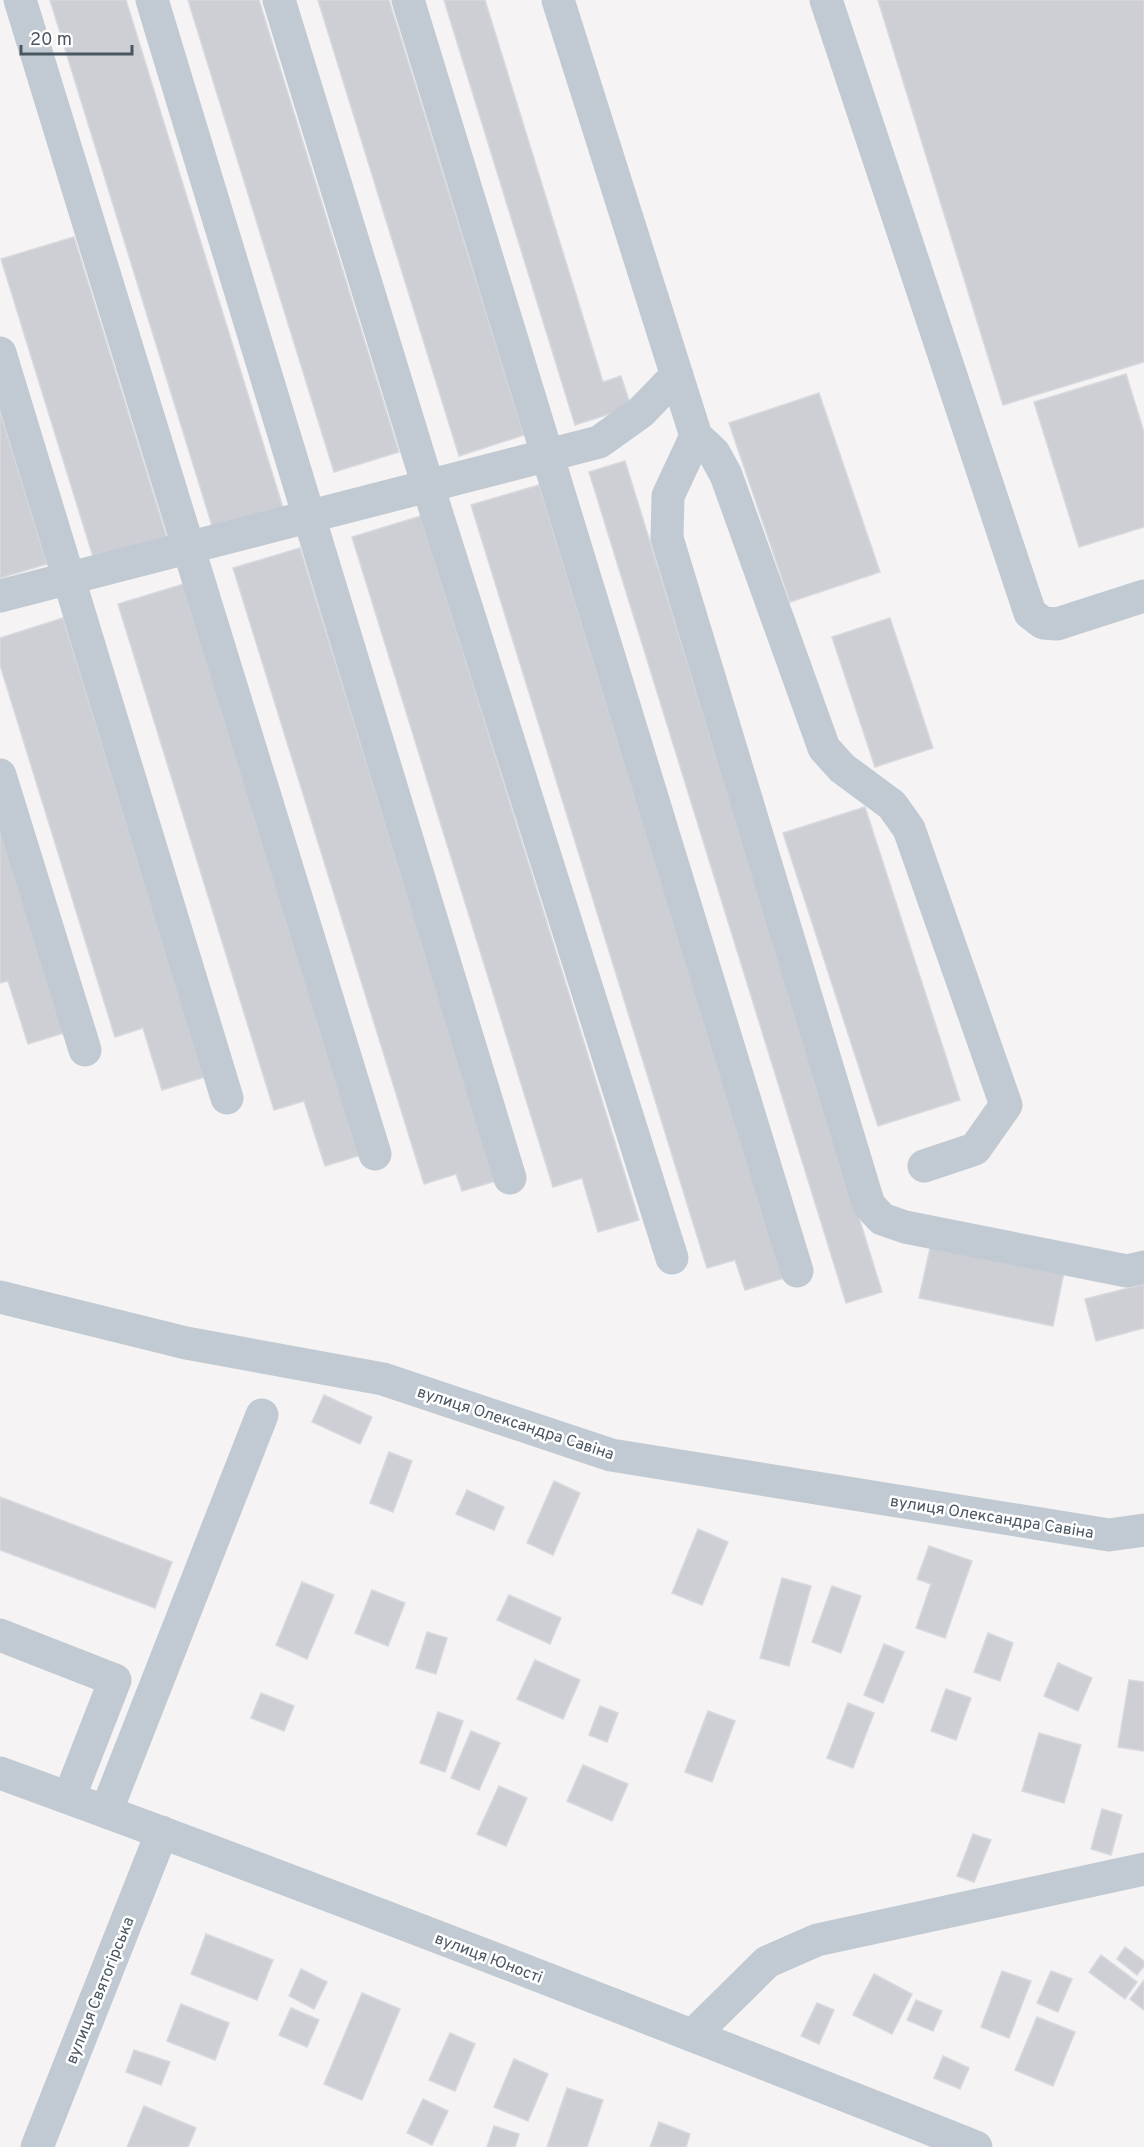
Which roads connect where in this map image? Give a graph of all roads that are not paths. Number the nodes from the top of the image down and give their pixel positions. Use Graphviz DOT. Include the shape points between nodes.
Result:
graph roads {
  1 [pos="20,0"];
  2 [pos="152,0"];
  3 [pos="279,0"];
  4 [pos="408,0"];
  5 [pos="558,0"];
  6 [pos="826,0"];
  7 [pos="0,353"];
  8 [pos="677,375"];
  9 [pos="696,436"];
  10 [pos="547,455"];
  11 [pos="428,486"];
  12 [pos="309,516"];
  13 [pos="189,548"];
  14 [pos="69,579"];
  15 [pos="1144,596"];
  16 [pos="0,597"];
  17 [pos="0,775"];
  18 [pos="85,1050"];
  19 [pos="227,1098"];
  20 [pos="375,1154"];
  21 [pos="924,1166"];
  22 [pos="510,1178"];
  23 [pos="672,1258"];
  24 [pos="1144,1267"];
  25 [pos="797,1271"];
  26 [pos="0,1297"];
  27 [pos="262,1415"];
  28 [pos="1144,1530"];
  29 [pos="0,1635"];
  30 [pos="0,1773"];
  31 [pos="69,1798"];
  32 [pos="106,1812"];
  33 [pos="162,1832"];
  34 [pos="1144,1869"];
  35 [pos="693,2035"];
  36 [pos="37,2147"];
  37 [pos="976,2147"];
  1 -- 13 [label="street"];
  2 -- 12 [label="street"];
  3 -- 11 [label="street"];
  4 -- 10 [label="street"];
  5 -- 8 [label="street"];
  6 -- 15 [label="street" via="1030,613 1043,623 1057,624"];
  7 -- 14 [label="street"];
  8 -- 9 [label="street"];
  8 -- 10 [label="street" via="641,412 600,442"];
  9 -- 21 [label="street" via="714,453 726,475 824,748 842,768 892,805 909,829 1006,1105 975,1149"];
  9 -- 24 [label="street" via="668,496 667,538 869,1205 882,1219 905,1227 1127,1271"];
  10 -- 11 [label="street"];
  10 -- 25 [label="street"];
  11 -- 12 [label="street"];
  11 -- 23 [label="street"];
  12 -- 13 [label="street"];
  12 -- 22 [label="street"];
  13 -- 14 [label="street"];
  13 -- 20 [label="street"];
  14 -- 16 [label="street"];
  14 -- 19 [label="street"];
  17 -- 18 [label="street"];
  26 -- 28 [label="street, вулиця Олександра Савіна" via="186,1343 383,1379 611,1455 1109,1535"];
  27 -- 32 [label="street"];
  29 -- 31 [label="street" via="115,1680"];
  30 -- 31 [label="street, вулиця Юності"];
  31 -- 32 [label="street, вулиця Юності"];
  32 -- 33 [label="street, вулиця Юності"];
  33 -- 35 [label="street, вулиця Юності"];
  33 -- 36 [label="street, вулиця Святогірська"];
  34 -- 35 [label="street" via="817,1940 767,1962"];
  35 -- 37 [label="street, вулиця Юності"];
}
